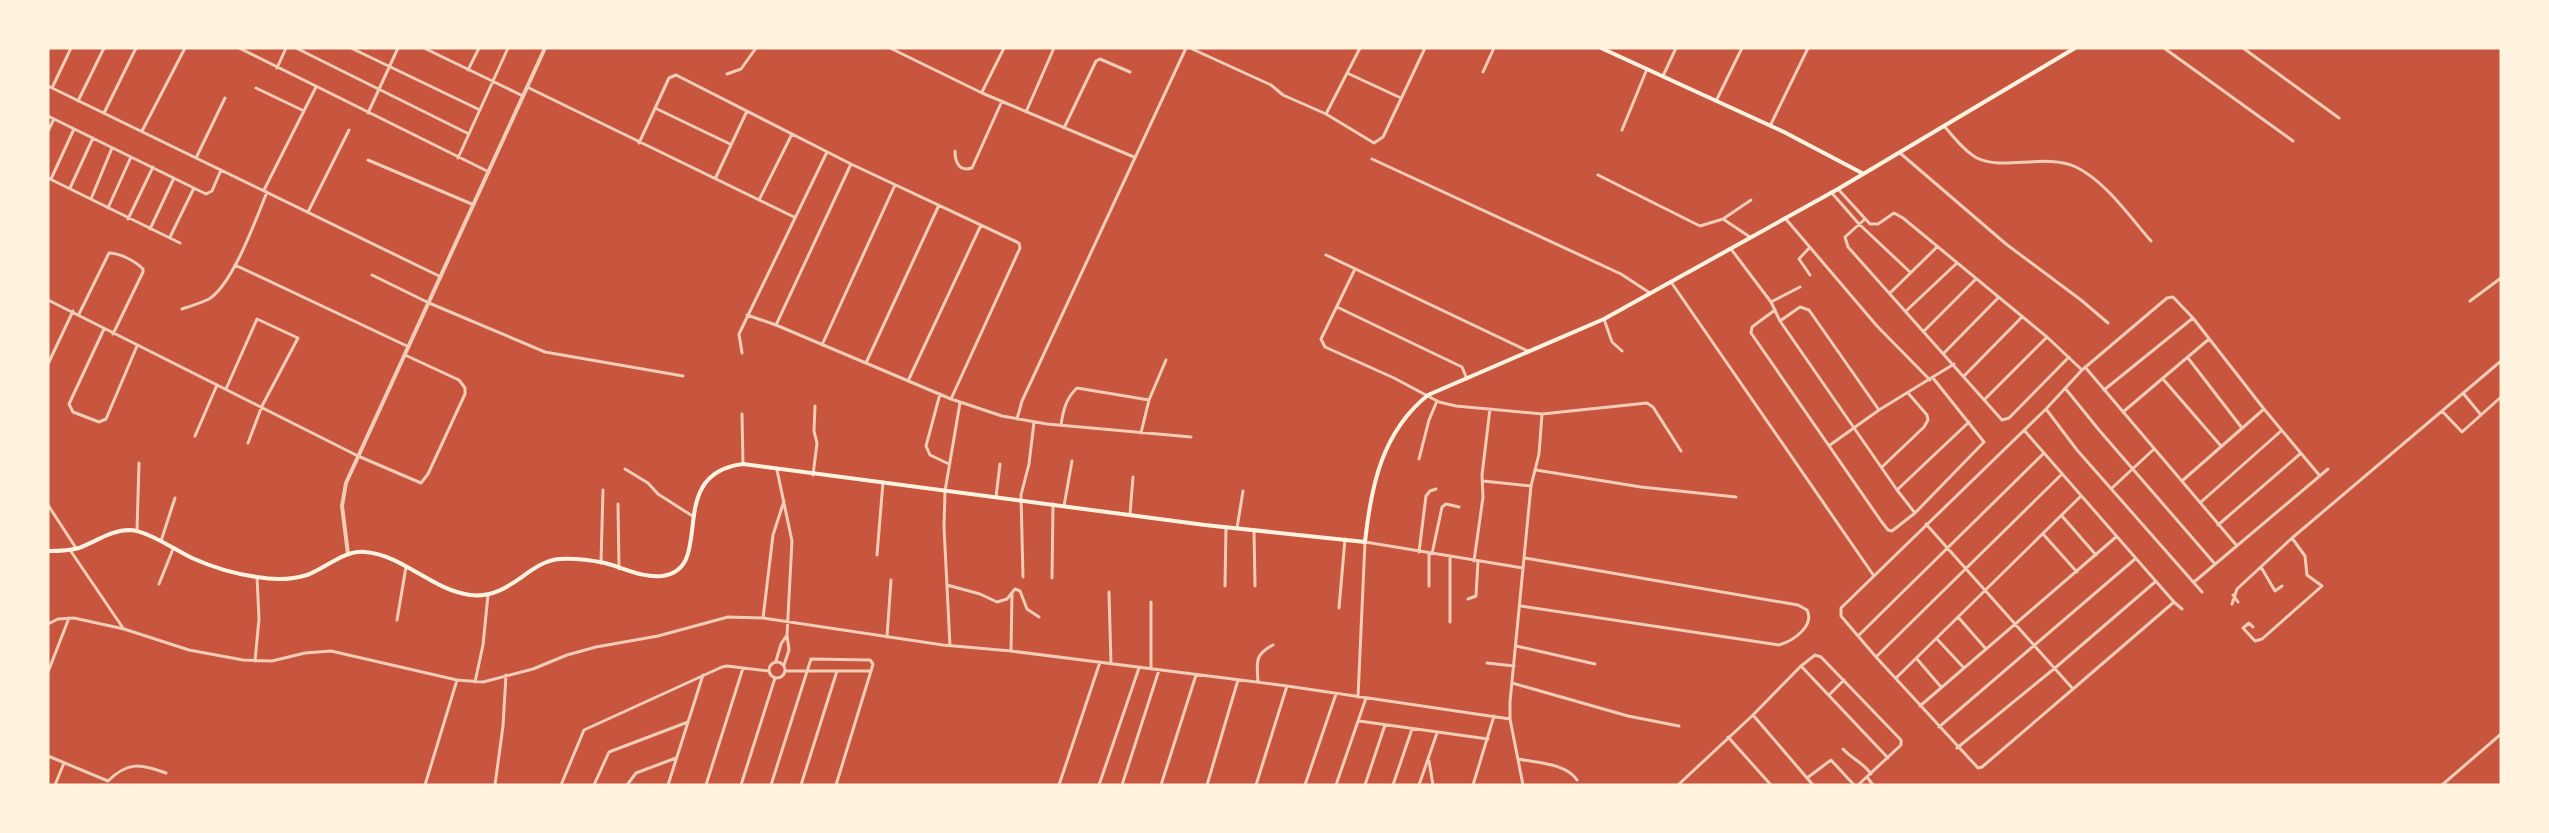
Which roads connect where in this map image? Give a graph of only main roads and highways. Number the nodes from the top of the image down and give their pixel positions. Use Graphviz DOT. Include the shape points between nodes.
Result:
graph roads {
  1 [pos="1601,48"];
  2 [pos="2075,48"];
  3 [pos="1611,50"];
  4 [pos="1863,173"];
  5 [pos="48,551"];
  1 -- 3 [label="main road"];
  2 -- 4 [label="main road"];
  3 -- 4 [label="main road"];
  4 -- 5 [label="main road" via="1604,319 1428,395 1405,416 1387,446 1374,483 1365,542 743,464 720,469 705,482 697,499 684,562 674,572 654,576 581,558 554,560 488,595 470,595 453,591 372,553 348,554 297,577 257,577 209,565 137,531 112,532 76,549"];
}
